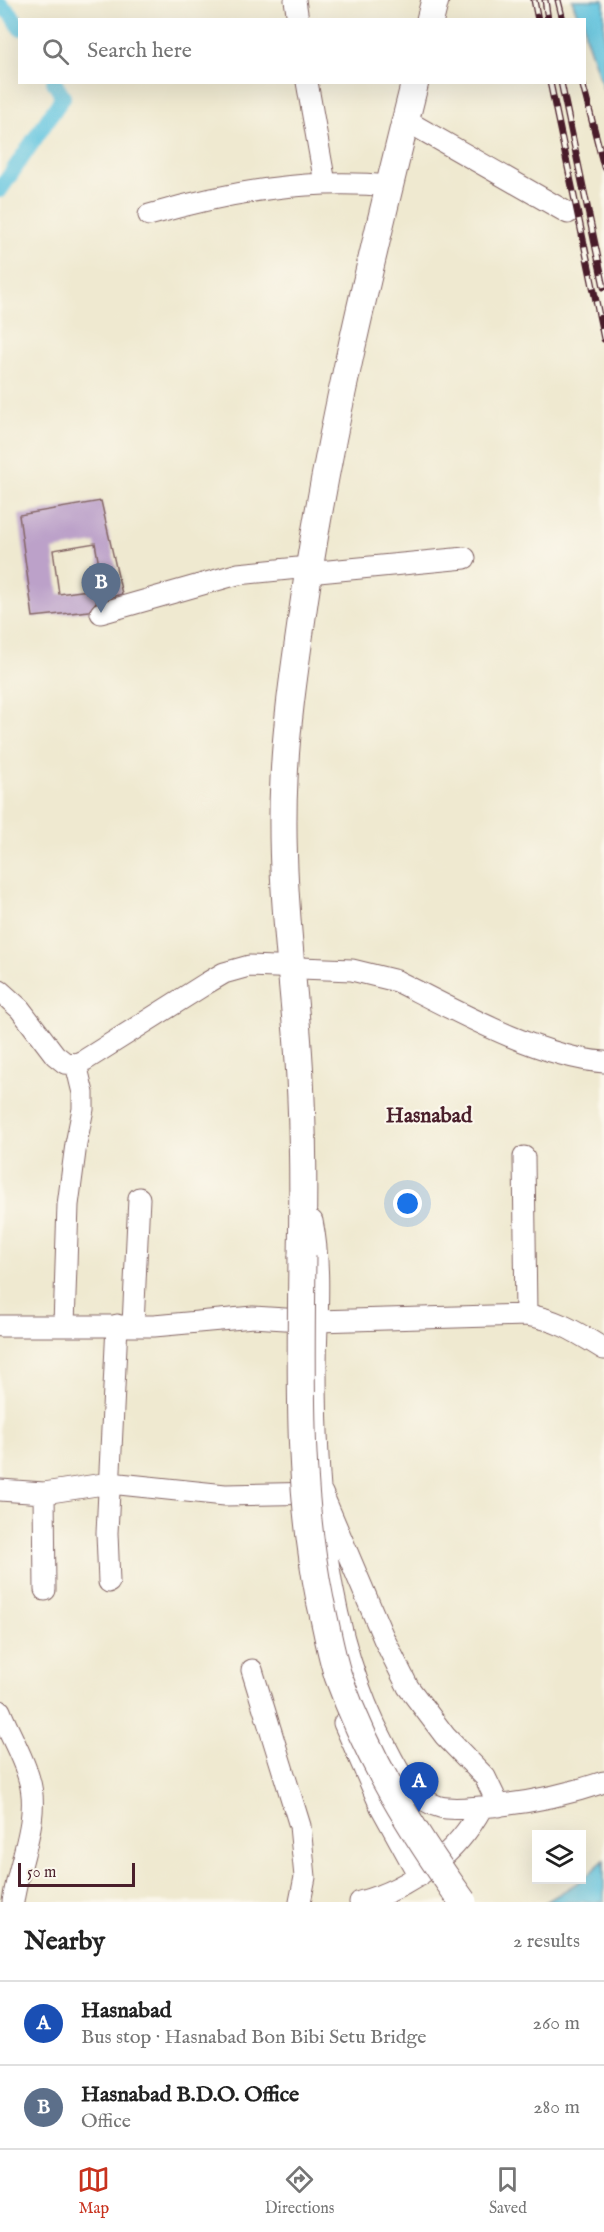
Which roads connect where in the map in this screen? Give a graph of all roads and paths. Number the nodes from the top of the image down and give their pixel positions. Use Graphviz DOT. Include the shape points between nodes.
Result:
graph roads {
  1 [pos="295,0"];
  2 [pos="435,0"];
  3 [pos="298,18"];
  4 [pos="430,18"];
  5 [pos="307,84"];
  6 [pos="414,84"];
  7 [pos="405,120"];
  8 [pos="325,183"];
  9 [pos="390,186"];
  10 [pos="568,213"];
  11 [pos="149,215"];
  12 [pos="465,558"];
  13 [pos="308,570"];
  14 [pos="101,613"];
  15 [pos="289,968"];
  16 [pos="0,991"];
  17 [pos="604,1062"];
  18 [pos="76,1064"];
  19 [pos="524,1157"];
  20 [pos="304,1181"];
  21 [pos="139,1197"];
  22 [pos="526,1316"];
  23 [pos="290,1319"];
  24 [pos="317,1321"];
  25 [pos="64,1325"];
  26 [pos="125,1325"];
  27 [pos="0,1326"];
  28 [pos="604,1349"];
  29 [pos="110,1483"];
  30 [pos="0,1490"];
  31 [pos="322,1492"];
  32 [pos="44,1493"];
  33 [pos="294,1493"];
  34 [pos="109,1582"];
  35 [pos="45,1590"];
  36 [pos="252,1670"];
  37 [pos="0,1711"];
  38 [pos="604,1782"];
  39 [pos="491,1806"];
  40 [pos="419,1876"];
  41 [pos="303,1901"];
  42 [pos="13,1902"];
  43 [pos="360,1902"];
  44 [pos="463,1902"];
  1 -- 3 [label="street"];
  2 -- 4 [label="main road"];
  5 -- 8 [label="street"];
  6 -- 7 [label="main road"];
  7 -- 9 [label="main road"];
  7 -- 10 [label="street"];
  8 -- 9 [label="street"];
  8 -- 11 [label="street" via="224,195"];
  9 -- 13 [label="main road" via="336,420"];
  12 -- 13 [label="street"];
  13 -- 14 [label="street" via="238,574"];
  13 -- 15 [label="main road" via="284,780"];
  15 -- 17 [label="street" via="352,970 380,976 543,1049"];
  15 -- 18 [label="street" via="249,966 224,973"];
  15 -- 20 [label="main road" via="299,1064"];
  16 -- 18 [label="street" via="20,1009 55,1055"];
  18 -- 25 [label="street" via="84,1109 68,1204"];
  19 -- 22 [label="street"];
  20 -- 23 [label="street" via="296,1202 290,1246"];
  20 -- 24 [label="street" via="317,1254"];
  20 -- 44 [label="main road, bridge" via="300,1432 310,1545 329,1641 338,1674 381,1777"];
  21 -- 26 [label="street"];
  22 -- 24 [label="street"];
  22 -- 28 [label="street" via="567,1325"];
  23 -- 24 [label="street"];
  23 -- 26 [label="street" via="253,1317 194,1324"];
  23 -- 33 [label="street"];
  24 -- 31 [label="street" via="317,1428"];
  25 -- 26 [label="street"];
  25 -- 27 [label="street"];
  26 -- 29 [label="street"];
  29 -- 32 [label="street"];
  29 -- 33 [label="street" via="225,1495"];
  29 -- 34 [label="street"];
  30 -- 32 [label="street"];
  31 -- 33 [label="street"];
  31 -- 39 [label="street" via="408,1687 445,1736 485,1777"];
  31 -- 39 [label="street" via="334,1607 374,1724 419,1797 439,1807"];
  32 -- 35 [label="street"];
  33 -- 40 [label="street" via="300,1555 318,1649 357,1757"];
  36 -- 41 [label="street" via="300,1826"];
  37 -- 42 [label="street" via="30,1780 32,1798"];
  38 -- 39 [label="street" via="541,1800"];
  39 -- 40 [label="street"];
  40 -- 43 [label="street"];
}
